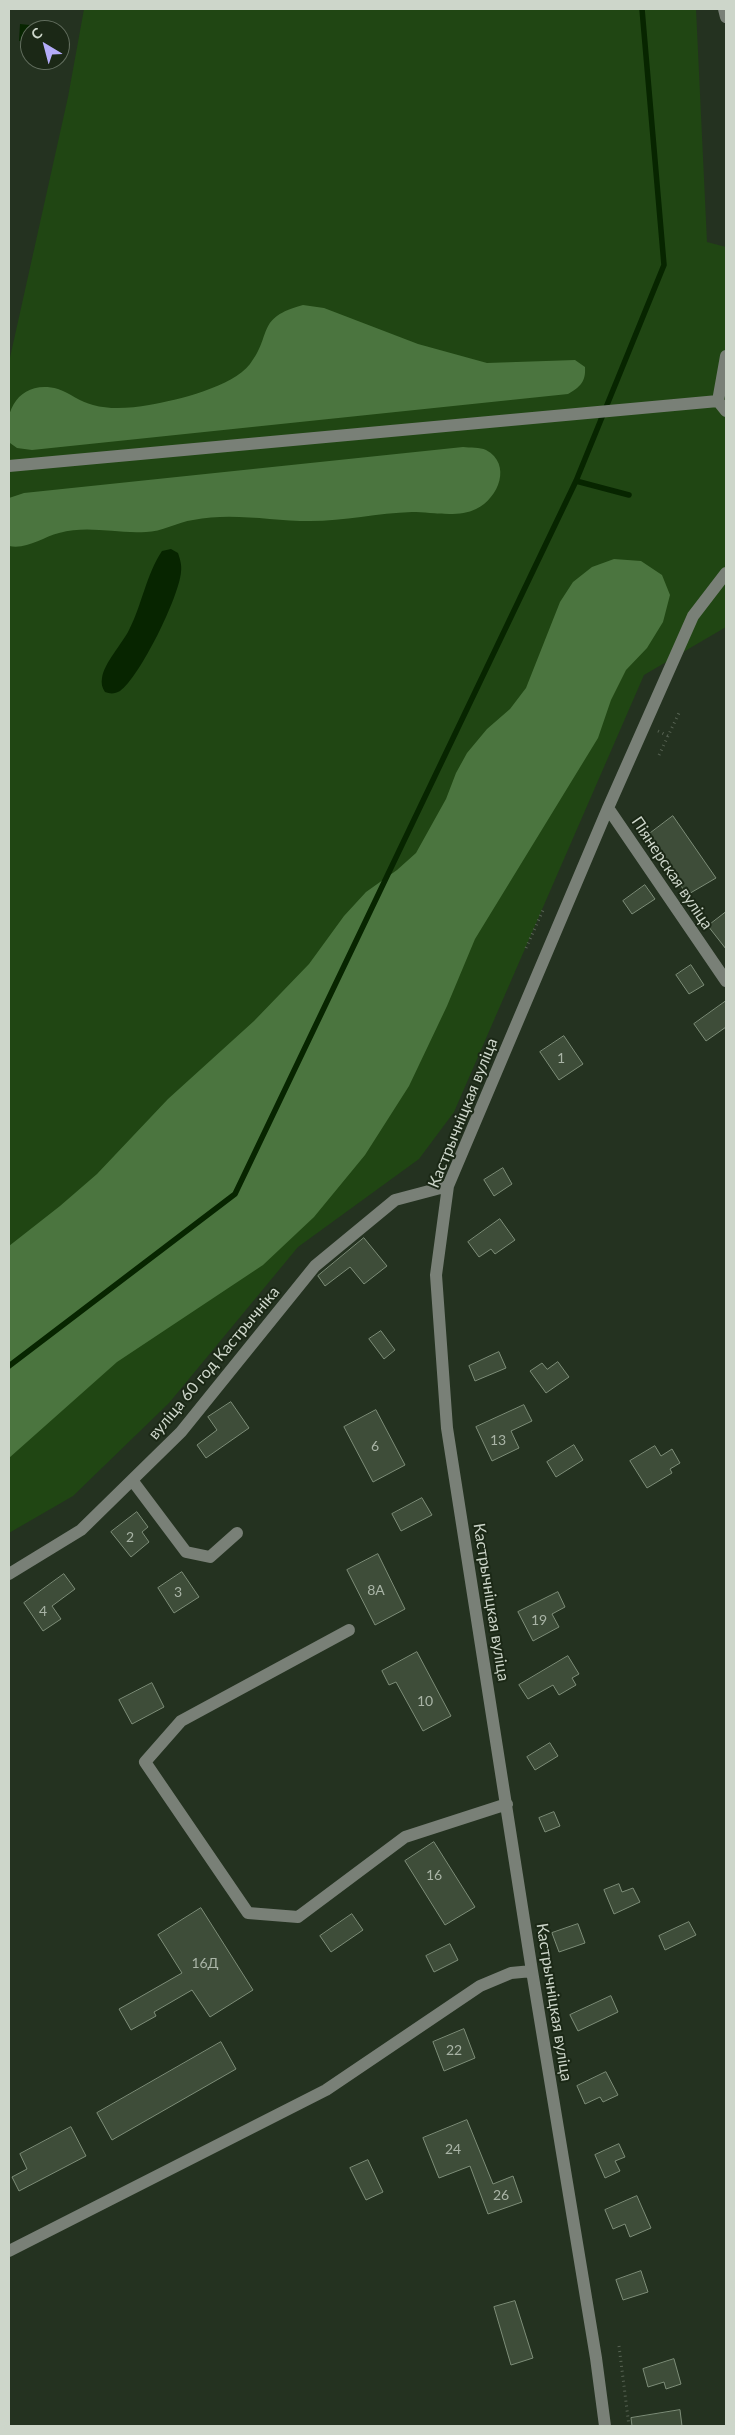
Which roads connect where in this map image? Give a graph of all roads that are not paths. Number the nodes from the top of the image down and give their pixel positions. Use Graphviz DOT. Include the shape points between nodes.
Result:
graph roads {
  1 [pos="724,9"];
  2 [pos="726,18"];
  3 [pos="726,356"];
  4 [pos="718,401"];
  5 [pos="726,411"];
  6 [pos="9,466"];
  7 [pos="726,573"];
  8 [pos="608,808"];
  9 [pos="726,981"];
  10 [pos="448,1186"];
  11 [pos="132,1480"];
  12 [pos="237,1533"];
  13 [pos="9,1574"];
  14 [pos="349,1630"];
  15 [pos="507,1804"];
  16 [pos="532,1971"];
  17 [pos="9,2251"];
  18 [pos="605,2426"];
  1 -- 2 [label="street"];
  3 -- 4 [label="street"];
  4 -- 5 [label="street"];
  4 -- 6 [label="street"];
  7 -- 8 [label="street, Кастрычніцкая вуліца" via="693,616"];
  8 -- 9 [label="street, Піянерская вуліца"];
  8 -- 10 [label="street, Кастрычніцкая вуліца"];
  10 -- 11 [label="street, вуліца 60 год Кастрычніка" via="395,1200 315,1266 182,1432"];
  10 -- 15 [label="street, Кастрычніцкая вуліца" via="436,1275 447,1428"];
  11 -- 12 [label="street" via="186,1552 210,1557"];
  11 -- 13 [label="street, вуліца 60 год Кастрычніка" via="81,1530"];
  14 -- 15 [label="street" via="181,1721 145,1762 248,1913 298,1917 405,1837"];
  15 -- 16 [label="street, Кастрычніцкая вуліца"];
  16 -- 17 [label="street" via="511,1973 480,1986 326,2090"];
  16 -- 18 [label="street, Кастрычніцкая вуліца"];
}
